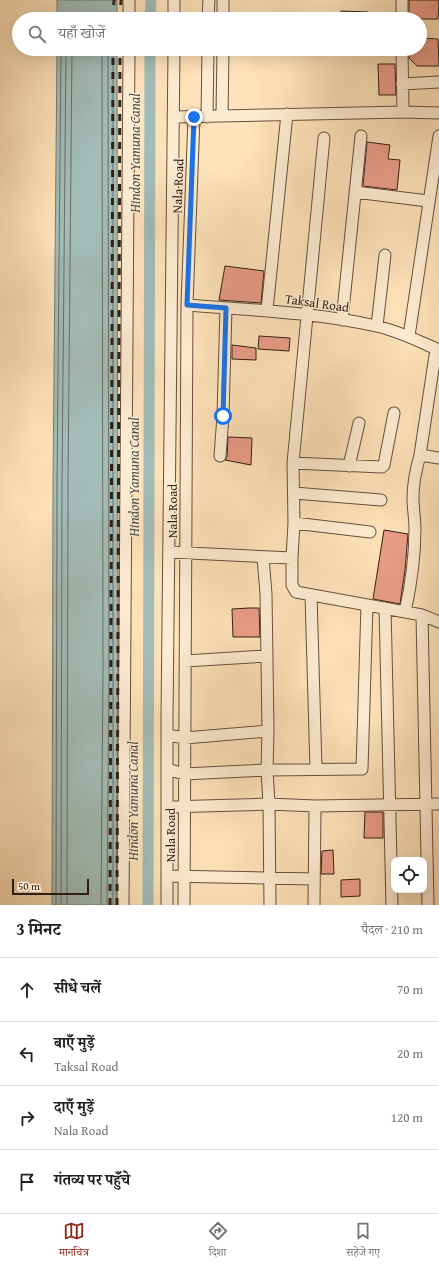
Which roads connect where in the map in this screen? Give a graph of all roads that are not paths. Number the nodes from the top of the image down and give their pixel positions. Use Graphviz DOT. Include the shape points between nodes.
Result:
graph roads {
  1 [pos="129,0"];
  2 [pos="174,0"];
  3 [pos="208,0"];
  4 [pos="223,0"];
  5 [pos="402,0"];
  6 [pos="129,12"];
  7 [pos="174,12"];
  8 [pos="208,12"];
  9 [pos="223,12"];
  10 [pos="402,12"];
  11 [pos="129,56"];
  12 [pos="174,56"];
  13 [pos="208,56"];
  14 [pos="222,56"];
  15 [pos="402,56"];
  16 [pos="439,82"];
  17 [pos="402,84"];
  18 [pos="403,112"];
  19 [pos="439,113"];
  20 [pos="287,114"];
  21 [pos="222,116"];
  22 [pos="173,117"];
  23 [pos="194,117"];
  24 [pos="207,117"];
  25 [pos="361,136"];
  26 [pos="439,136"];
  27 [pos="324,138"];
  28 [pos="355,192"];
  29 [pos="428,201"];
  30 [pos="385,255"];
  31 [pos="187,305"];
  32 [pos="226,308"];
  33 [pos="267,310"];
  34 [pos="307,315"];
  35 [pos="342,320"];
  36 [pos="377,326"];
  37 [pos="409,336"];
  38 [pos="437,350"];
  39 [pos="394,413"];
  40 [pos="359,423"];
  41 [pos="420,455"];
  42 [pos="220,456"];
  43 [pos="439,458"];
  44 [pos="293,463"];
  45 [pos="349,466"];
  46 [pos="294,493"];
  47 [pos="381,500"];
  48 [pos="169,503"];
  49 [pos="186,504"];
  50 [pos="294,523"];
  51 [pos="370,532"];
  52 [pos="168,552"];
  53 [pos="186,553"];
  54 [pos="263,557"];
  55 [pos="292,558"];
  56 [pos="311,595"];
  57 [pos="367,605"];
  58 [pos="385,608"];
  59 [pos="405,612"];
  60 [pos="422,615"];
  61 [pos="439,622"];
  62 [pos="266,656"];
  63 [pos="185,661"];
  64 [pos="268,731"];
  65 [pos="167,735"];
  66 [pos="185,738"];
  67 [pos="167,769"];
  68 [pos="316,769"];
  69 [pos="266,770"];
  70 [pos="184,774"];
  71 [pos="268,804"];
  72 [pos="388,804"];
  73 [pos="426,804"];
  74 [pos="439,804"];
  75 [pos="315,806"];
  76 [pos="167,807"];
  77 [pos="184,807"];
  78 [pos="167,876"];
  79 [pos="184,877"];
  80 [pos="269,878"];
  81 [pos="314,880"];
  82 [pos="123,905"];
  83 [pos="166,905"];
  84 [pos="184,905"];
  85 [pos="270,905"];
  86 [pos="314,905"];
  87 [pos="392,905"];
  88 [pos="428,905"];
  1 -- 6 [label="street"];
  2 -- 7 [label="street"];
  3 -- 8 [label="street"];
  4 -- 9 [label="street"];
  5 -- 10 [label="street"];
  11 -- 82 [label="street"];
  12 -- 22 [label="street, Nala Road"];
  13 -- 24 [label="street"];
  14 -- 21 [label="street"];
  15 -- 17 [label="street"];
  16 -- 17 [label="street"];
  17 -- 18 [label="street"];
  18 -- 19 [label="street"];
  18 -- 20 [label="street"];
  20 -- 21 [label="street"];
  20 -- 33 [label="street"];
  21 -- 24 [label="street"];
  22 -- 23 [label="street"];
  22 -- 48 [label="street, Nala Road"];
  23 -- 24 [label="street"];
  23 -- 31 [label="street, Nala Road"];
  25 -- 28 [label="street"];
  26 -- 29 [label="street"];
  27 -- 34 [label="street"];
  28 -- 29 [label="street"];
  28 -- 35 [label="street"];
  29 -- 37 [label="street"];
  30 -- 36 [label="street"];
  31 -- 32 [label="street, Taksal Road"];
  31 -- 49 [label="street, Nala Road"];
  32 -- 33 [label="street, Taksal Road"];
  32 -- 42 [label="street"];
  33 -- 34 [label="street, Taksal Road"];
  34 -- 35 [label="street, Taksal Road"];
  34 -- 44 [label="street"];
  35 -- 36 [label="street, Taksal Road"];
  36 -- 37 [label="street, Taksal Road"];
  37 -- 38 [label="street, Taksal Road"];
  38 -- 41 [label="street"];
  39 -- 45 [label="street" via="384,465"];
  40 -- 45 [label="street"];
  41 -- 43 [label="street"];
  41 -- 59 [label="street" via="413,497 414,552"];
  44 -- 45 [label="street"];
  44 -- 46 [label="street"];
  46 -- 47 [label="street"];
  46 -- 50 [label="street"];
  48 -- 49 [label="street"];
  48 -- 52 [label="street, Nala Road"];
  49 -- 53 [label="street, Nala Road"];
  50 -- 51 [label="street"];
  50 -- 55 [label="street"];
  52 -- 53 [label="street"];
  52 -- 65 [label="street, Nala Road"];
  53 -- 54 [label="street"];
  53 -- 63 [label="street, Nala Road"];
  54 -- 55 [label="street"];
  54 -- 62 [label="street"];
  55 -- 56 [label="street" via="292,588 296,592"];
  56 -- 57 [label="street"];
  56 -- 68 [label="street"];
  57 -- 58 [label="street"];
  57 -- 68 [label="street" via="362,769"];
  58 -- 59 [label="street"];
  58 -- 72 [label="street"];
  59 -- 60 [label="street"];
  60 -- 61 [label="street"];
  60 -- 73 [label="street"];
  62 -- 63 [label="street"];
  62 -- 64 [label="street"];
  63 -- 66 [label="street, Nala Road"];
  64 -- 66 [label="street"];
  64 -- 69 [label="street"];
  65 -- 66 [label="street"];
  65 -- 67 [label="street, Nala Road"];
  66 -- 70 [label="street, Nala Road"];
  67 -- 70 [label="street"];
  67 -- 76 [label="street, Nala Road"];
  68 -- 69 [label="street"];
  69 -- 70 [label="street"];
  69 -- 71 [label="street"];
  70 -- 77 [label="street, Nala Road"];
  71 -- 75 [label="street"];
  71 -- 77 [label="street"];
  71 -- 80 [label="street"];
  72 -- 73 [label="street"];
  72 -- 75 [label="street"];
  72 -- 87 [label="street"];
  73 -- 74 [label="street"];
  73 -- 88 [label="street"];
  75 -- 81 [label="street"];
  76 -- 77 [label="street"];
  76 -- 78 [label="street, Nala Road"];
  77 -- 79 [label="street, Nala Road"];
  78 -- 79 [label="street"];
  78 -- 83 [label="street, Nala Road"];
  79 -- 80 [label="street"];
  79 -- 84 [label="street, Nala Road"];
  80 -- 81 [label="street"];
  80 -- 85 [label="street"];
  81 -- 86 [label="street"];
}
